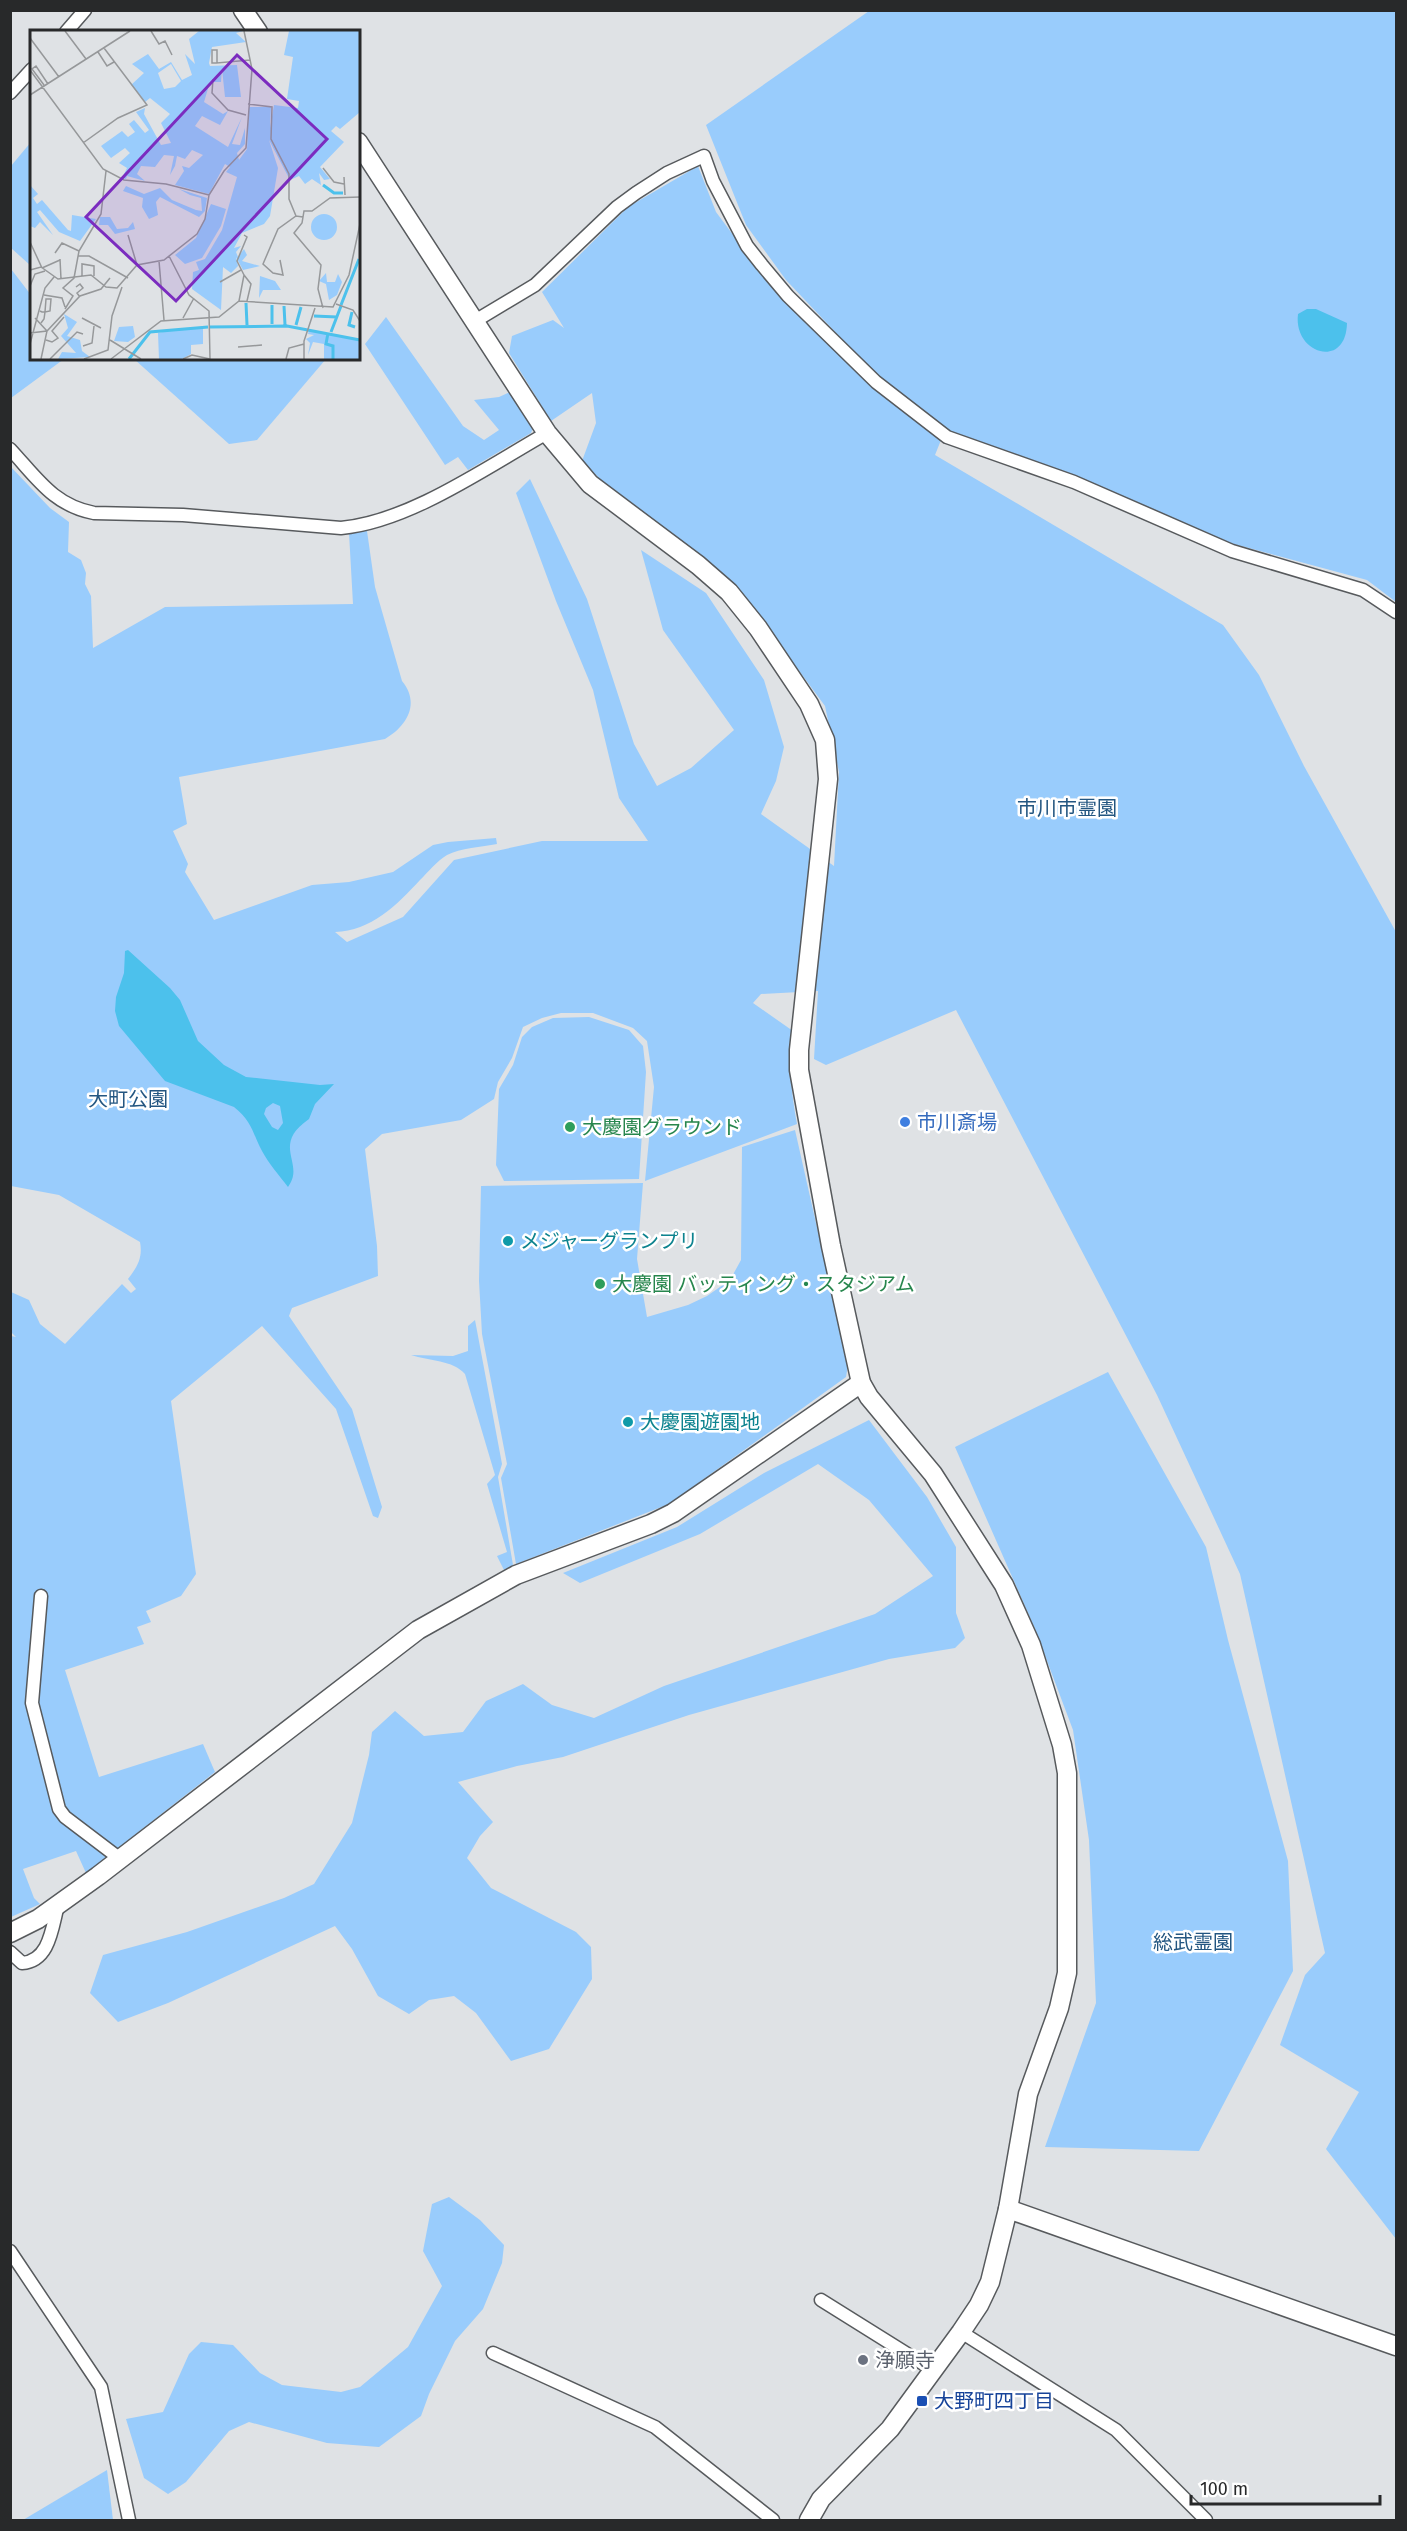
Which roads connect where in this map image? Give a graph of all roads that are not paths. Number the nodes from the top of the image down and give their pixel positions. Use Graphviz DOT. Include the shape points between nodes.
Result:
graph roads {
  1 [pos="85,10"];
  2 [pos="243,10"];
  3 [pos="68,30"];
  4 [pos="257,30"];
  5 [pos="30,71"];
  6 [pos="10,93"];
  7 [pos="360,145"];
  8 [pos="475,321"];
  9 [pos="547,433"];
  10 [pos="10,449"];
  11 [pos="1396,612"];
  12 [pos="861,1383"];
  13 [pos="41,1596"];
  14 [pos="119,1858"];
  15 [pos="58,1905"];
  16 [pos="10,1933"];
  17 [pos="10,1952"];
  18 [pos="1008,2209"];
  19 [pos="10,2251"];
  20 [pos="821,2300"];
  21 [pos="961,2332"];
  22 [pos="1396,2346"];
  23 [pos="493,2353"];
  24 [pos="933,2370"];
  25 [pos="129,2520"];
  26 [pos="773,2520"];
  27 [pos="809,2520"];
  28 [pos="1206,2520"];
  1 -- 3 [label="street"];
  2 -- 4 [label="street"];
  5 -- 6 [label="street"];
  7 -- 8 [label="street"];
  8 -- 9 [label="street"];
  8 -- 11 [label="street" via="535,285 636,193 704,156 747,246 788,296 876,382 947,437 1074,482 1232,550 1363,590"];
  9 -- 10 [label="street" via="428,499 374,523 341,528 80,510 56,499"];
  9 -- 12 [label="street" via="590,484 729,592 809,704 825,740 828,779 799,1070"];
  12 -- 14 [label="street" via="673,1513 524,1572 418,1630"];
  12 -- 18 [label="street" via="933,1474 1004,1585 1031,1645 1062,1744 1067,1773 1067,1973 1029,2094"];
  13 -- 14 [label="street" via="32,1703 59,1809"];
  14 -- 15 [label="street"];
  15 -- 16 [label="street"];
  15 -- 17 [label="street" via="46,1948 36,1959 22,1963"];
  18 -- 21 [label="street" via="990,2282"];
  18 -- 22 [label="street"];
  19 -- 25 [label="street" via="101,2387"];
  20 -- 24 [label="street"];
  21 -- 24 [label="street"];
  21 -- 28 [label="street" via="1116,2430"];
  23 -- 26 [label="street" via="655,2427"];
  24 -- 27 [label="street" via="890,2429 821,2499"];
}
